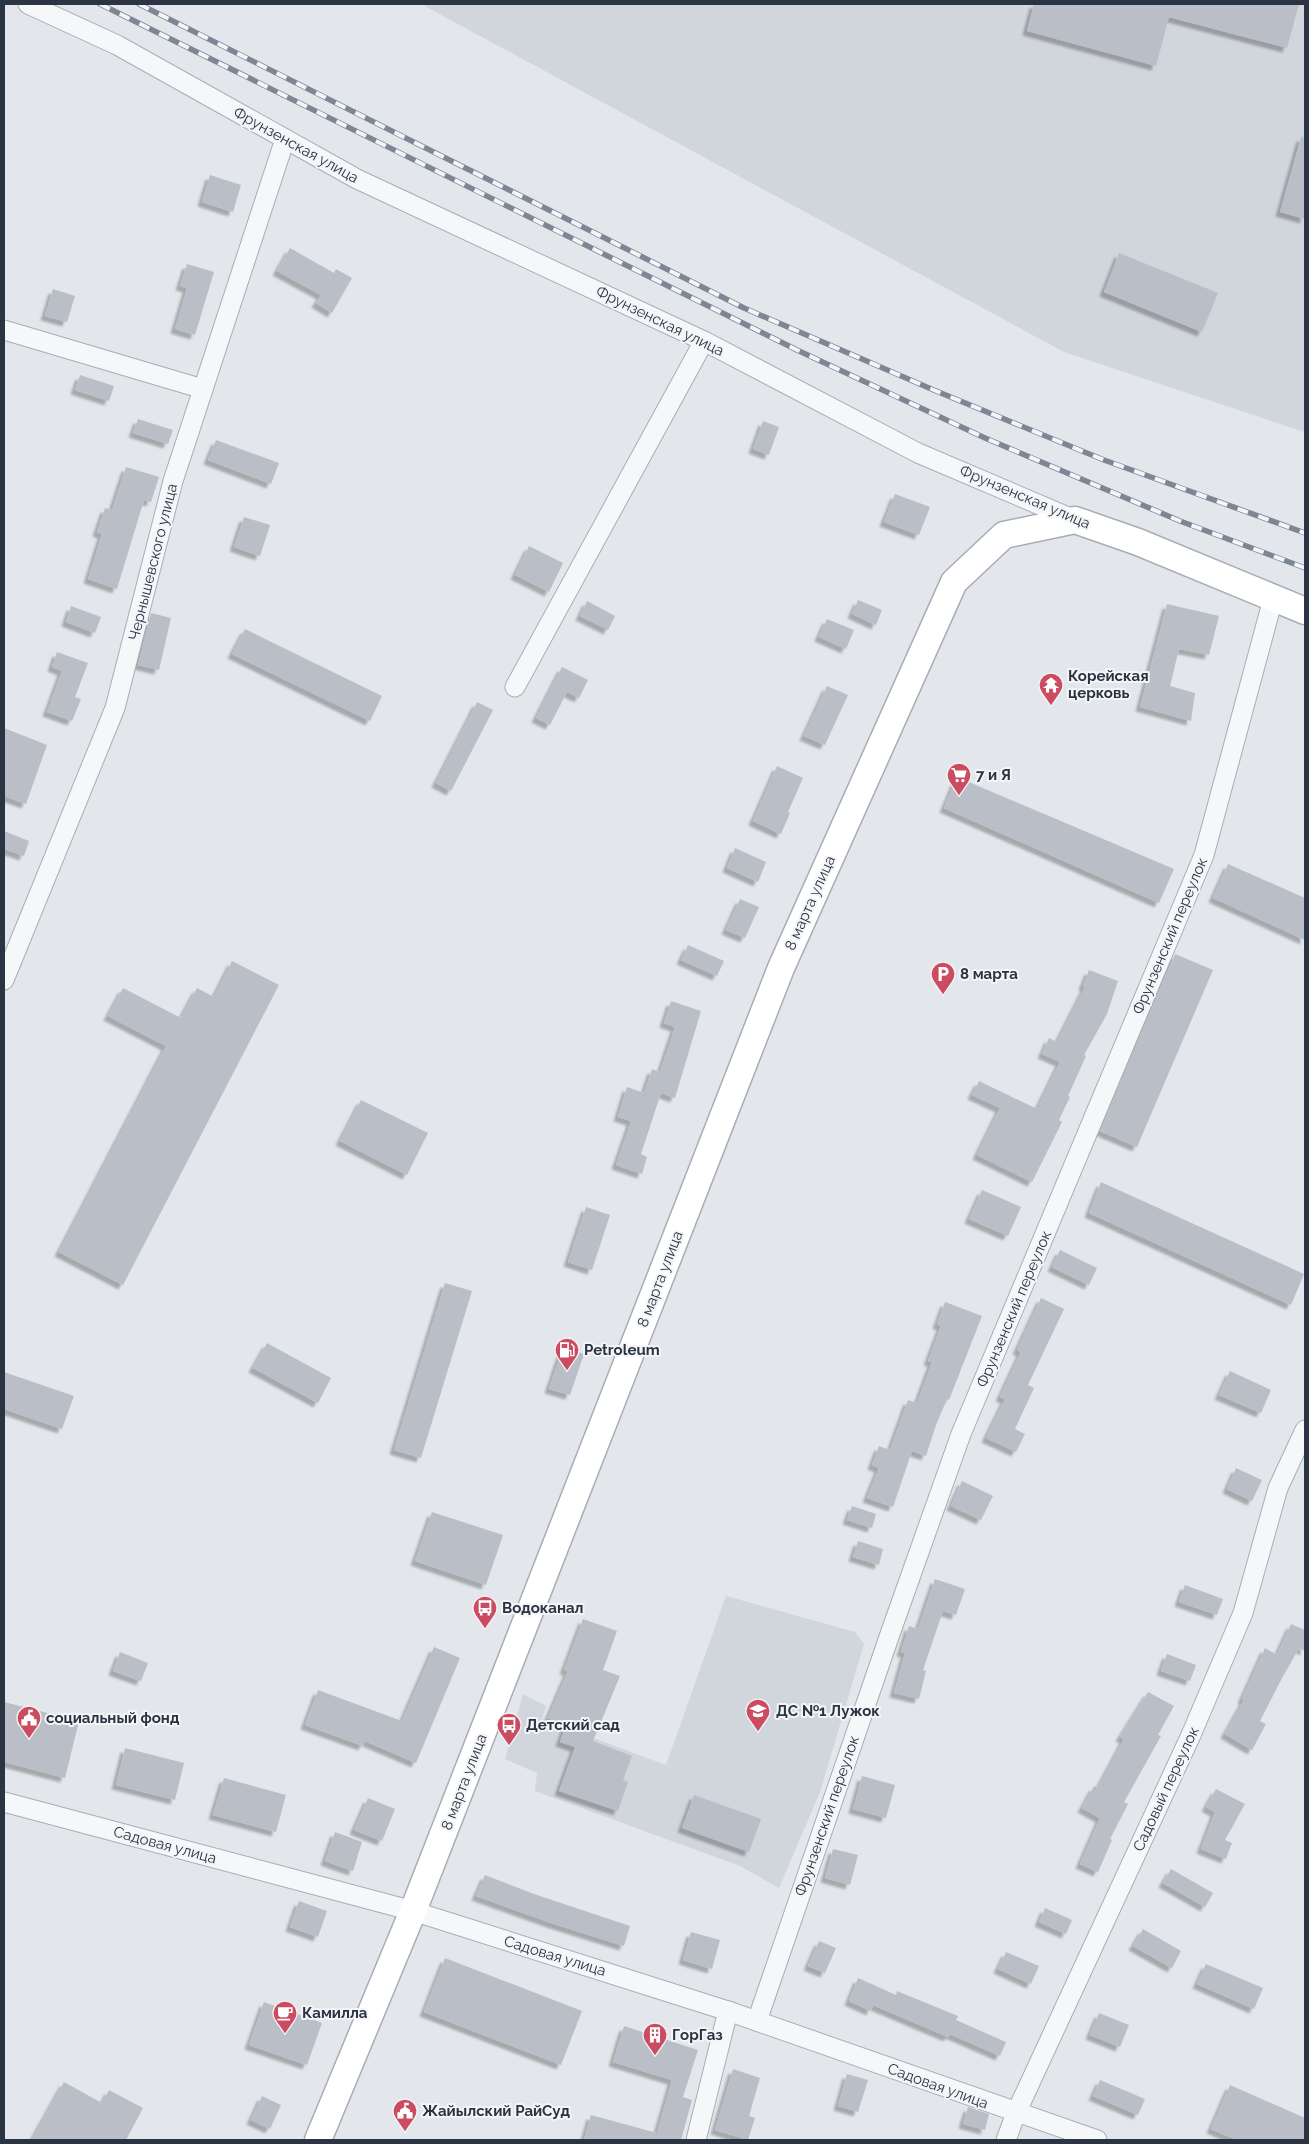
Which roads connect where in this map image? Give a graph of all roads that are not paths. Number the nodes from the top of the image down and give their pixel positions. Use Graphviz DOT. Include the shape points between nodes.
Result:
graph roads {
  1 [pos="28,4"];
  2 [pos="285,138"];
  3 [pos="4,330"];
  4 [pos="704,341"];
  5 [pos="203,389"];
  6 [pos="1075,520"];
  7 [pos="1273,599"];
  8 [pos="1305,611"];
  9 [pos="515,687"];
  10 [pos="4,980"];
  11 [pos="1305,1430"];
  12 [pos="4,1802"];
  13 [pos="413,1912"];
  14 [pos="728,2011"];
  15 [pos="757,2021"];
  16 [pos="1016,2114"];
  17 [pos="318,2140"];
  18 [pos="696,2140"];
  19 [pos="1006,2140"];
  20 [pos="1097,2140"];
  1 -- 2 [label="street, Фрунзенская улица" via="117,46"];
  2 -- 4 [label="street, Фрунзенская улица" via="357,179"];
  2 -- 5 [label="street, Чернышевского улица"];
  3 -- 5 [label="street"];
  4 -- 6 [label="street, Фрунзенская улица" via="918,453"];
  4 -- 9 [label="street"];
  5 -- 10 [label="street, Чернышевского улица" via="173,481 115,708"];
  6 -- 7 [label="street, Фрунзенская улица" via="1138,542"];
  6 -- 13 [label="street, 8 марта улица" via="1004,535 954,582 781,968"];
  7 -- 8 [label="street, Фрунзенская улица"];
  7 -- 15 [label="street, Фрунзенский переулок" via="1204,855 961,1434"];
  11 -- 16 [label="street, Садовый переулок" via="1278,1488 1242,1613 1195,1727"];
  12 -- 13 [label="street, Садовая улица"];
  13 -- 14 [label="street, Садовая улица"];
  13 -- 17 [label="street, 8 марта улица"];
  14 -- 15 [label="street, Садовая улица"];
  14 -- 18 [label="street"];
  15 -- 16 [label="street, Садовая улица"];
  16 -- 19 [label="street, Садовый переулок"];
  16 -- 20 [label="street, Садовая улица"];
}
